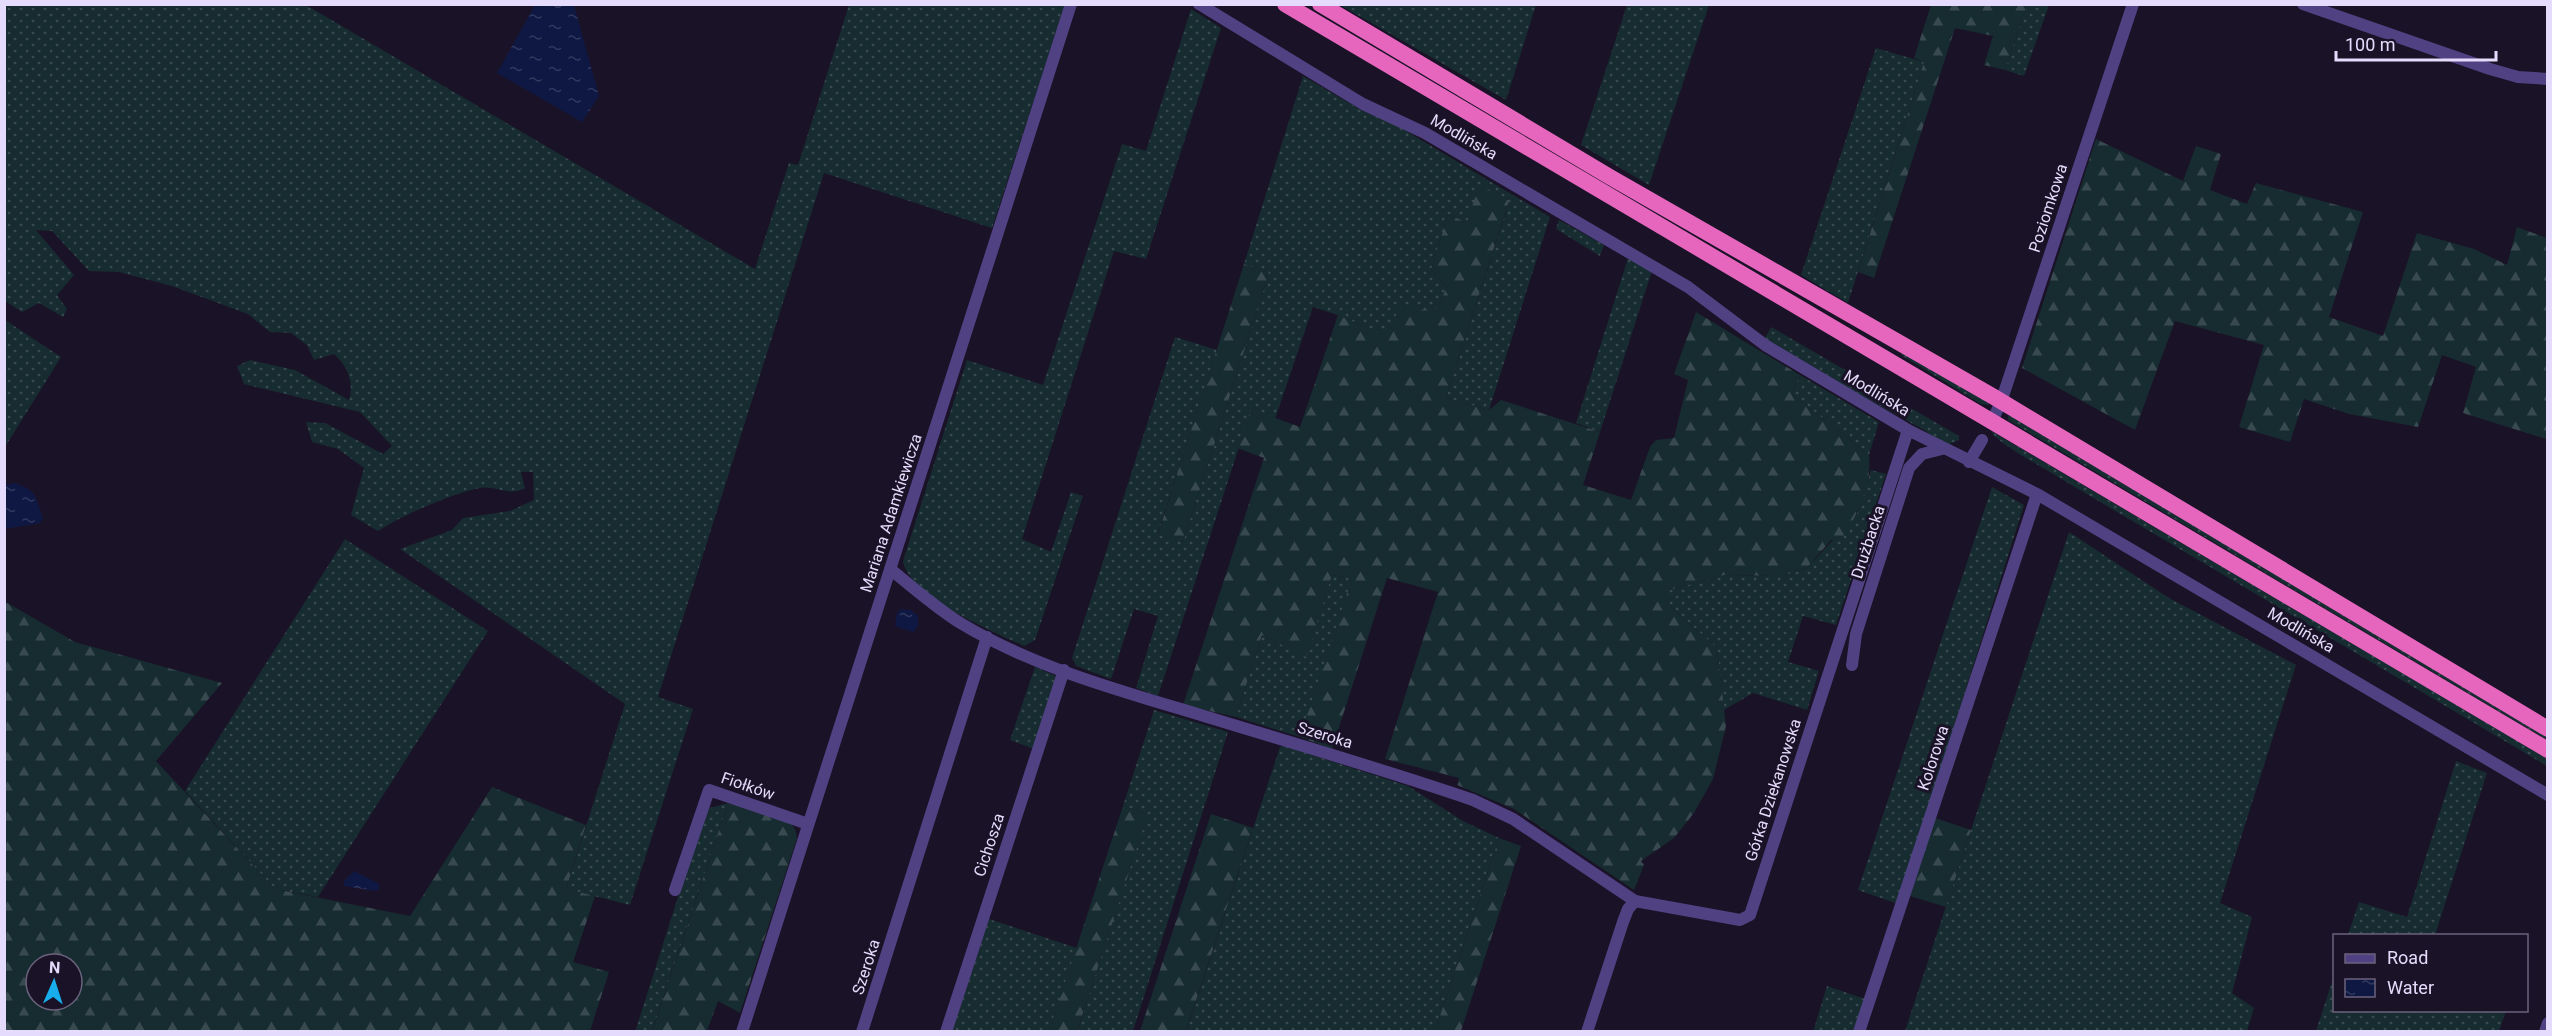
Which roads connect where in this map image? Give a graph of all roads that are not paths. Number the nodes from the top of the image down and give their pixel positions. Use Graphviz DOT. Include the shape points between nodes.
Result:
graph roads {
  1 [pos="1071,4"];
  2 [pos="1199,4"];
  3 [pos="1285,4"];
  4 [pos="1320,4"];
  5 [pos="2133,4"];
  6 [pos="2303,4"];
  7 [pos="2547,79"];
  8 [pos="2001,402"];
  9 [pos="1992,422"];
  10 [pos="1908,430"];
  11 [pos="1982,440"];
  12 [pos="1942,449"];
  13 [pos="1969,462"];
  14 [pos="2037,494"];
  15 [pos="890,569"];
  16 [pos="987,637"];
  17 [pos="1852,665"];
  18 [pos="1064,670"];
  19 [pos="2547,729"];
  20 [pos="2547,750"];
  21 [pos="2547,795"];
  22 [pos="808,824"];
  23 [pos="675,890"];
  24 [pos="1635,901"];
  25 [pos="2547,1023"];
  26 [pos="742,1032"];
  27 [pos="862,1032"];
  28 [pos="946,1032"];
  29 [pos="1587,1032"];
  30 [pos="1859,1032"];
  31 [pos="2545,1032"];
  1 -- 15 [label="street, Mariana Adamkiewicza"];
  2 -- 10 [label="street, Modlińska" via="1363,104 1425,133 1688,287 1765,345"];
  3 -- 9 [label="highway"];
  4 -- 8 [label="highway"];
  5 -- 8 [label="street, Poziomkowa"];
  6 -- 7 [label="street" via="2490,69 2518,77"];
  8 -- 9 [label="street, Poziomkowa"];
  8 -- 19 [label="highway"];
  9 -- 20 [label="highway"];
  10 -- 12 [label="street, Modlińska"];
  10 -- 24 [label="street, Górka Dziekanowska" via="1750,915 1740,920"];
  11 -- 13 [label="street"];
  12 -- 13 [label="street, Modlińska"];
  12 -- 17 [label="street, Drużbacka" via="1922,454 1909,468 1856,634"];
  13 -- 14 [label="street, Modlińska"];
  14 -- 21 [label="street, Modlińska"];
  14 -- 30 [label="street, Kolorowa"];
  15 -- 16 [label="street, Szeroka" via="943,612"];
  15 -- 22 [label="street, Mariana Adamkiewicza"];
  16 -- 18 [label="street, Szeroka"];
  16 -- 27 [label="street, Szeroka"];
  18 -- 24 [label="street, Szeroka" via="1473,800 1513,819"];
  18 -- 28 [label="street, Cichosza"];
  22 -- 23 [label="street, Fiołków" via="709,790"];
  22 -- 26 [label="street, Mariana Adamkiewicza"];
  24 -- 29 [label="street" via="1623,922"];
  25 -- 31 [label="street"];
}
